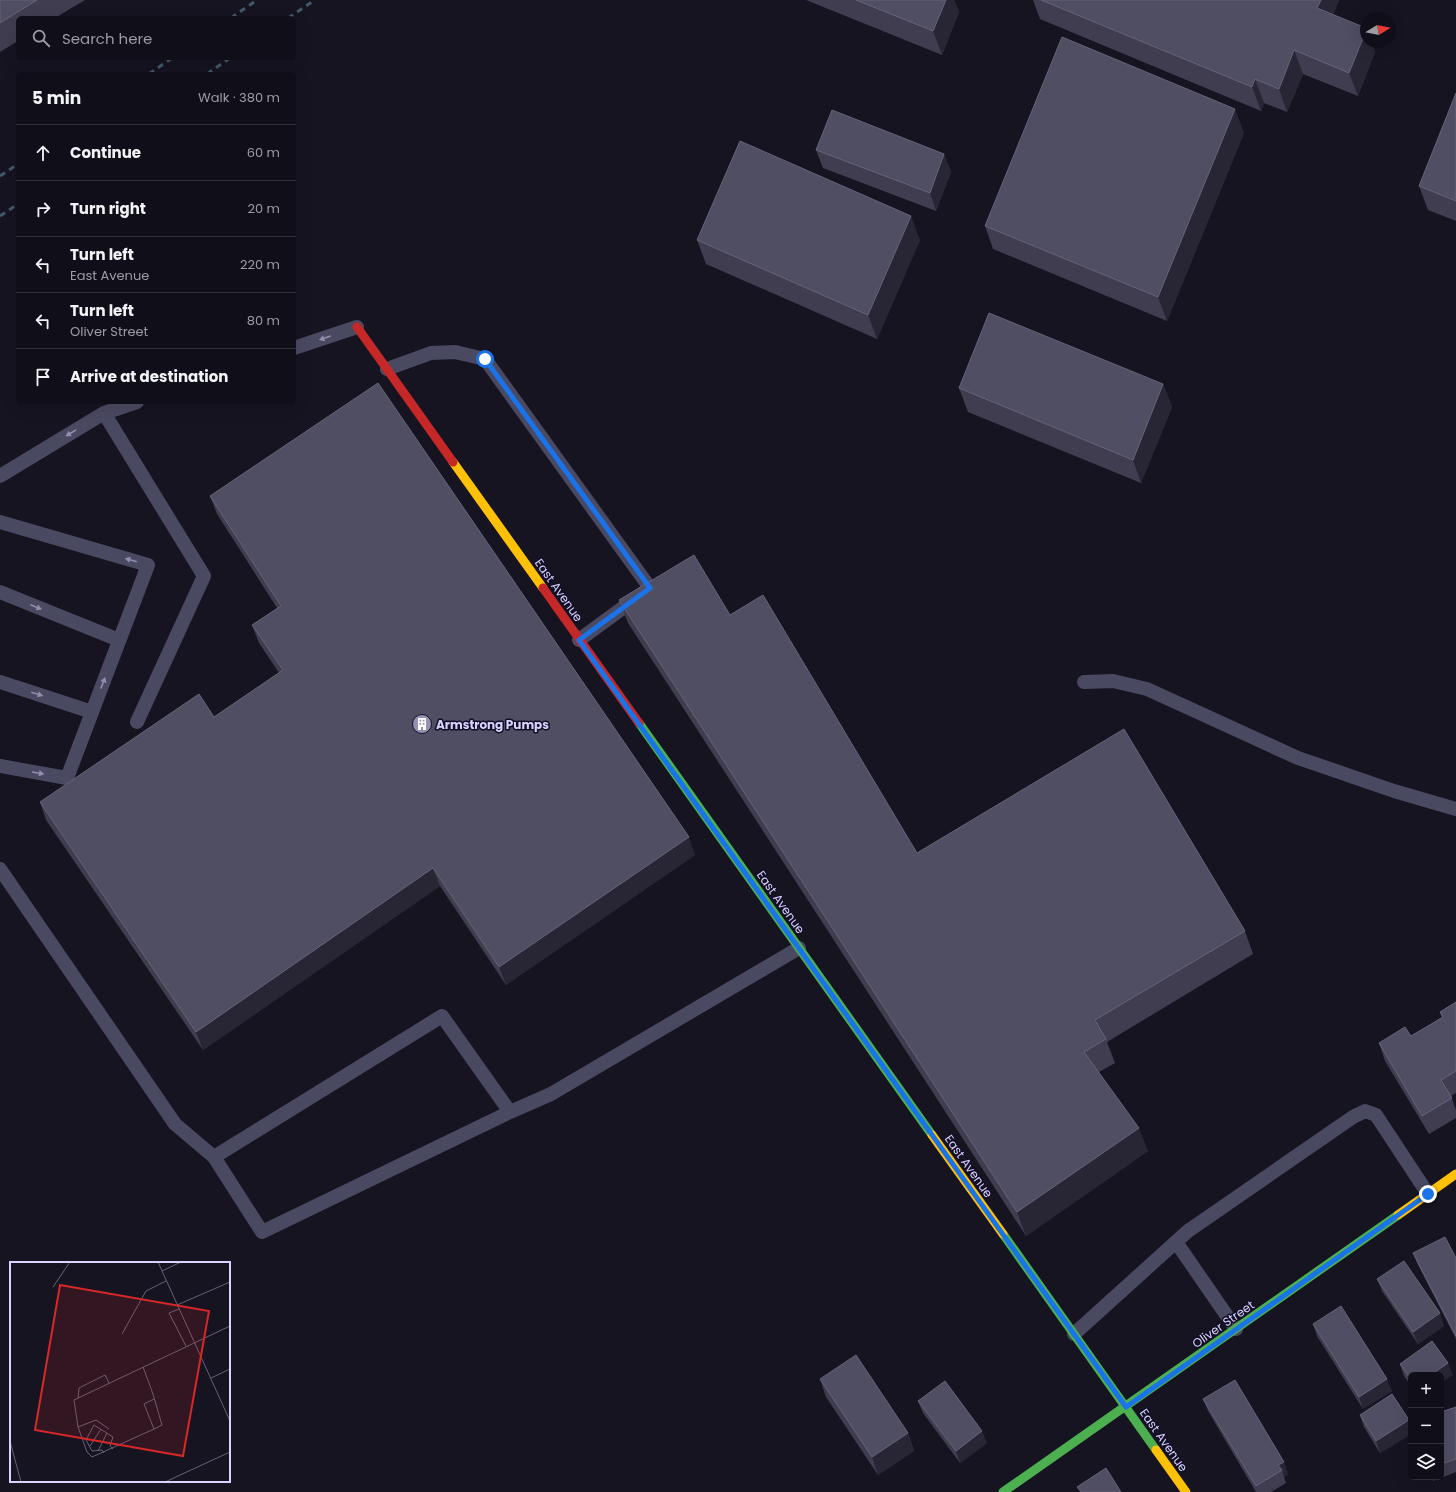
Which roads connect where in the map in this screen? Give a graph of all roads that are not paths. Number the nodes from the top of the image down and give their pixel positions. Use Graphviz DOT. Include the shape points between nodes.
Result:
graph roads {
  1 [pos="357,327"];
  2 [pos="296,347"];
  3 [pos="387,369"];
  4 [pos="131,404"];
  5 [pos="104,413"];
  6 [pos="0,476"];
  7 [pos="0,522"];
  8 [pos="0,592"];
  9 [pos="119,640"];
  10 [pos="579,640"];
  11 [pos="0,682"];
  12 [pos="1084,682"];
  13 [pos="92,712"];
  14 [pos="137,722"];
  15 [pos="0,766"];
  16 [pos="1456,809"];
  17 [pos="0,870"];
  18 [pos="799,948"];
  19 [pos="510,1112"];
  20 [pos="214,1157"];
  21 [pos="1456,1174"];
  22 [pos="1428,1194"];
  23 [pos="1176,1242"];
  24 [pos="1236,1329"];
  25 [pos="1074,1334"];
  26 [pos="1126,1407"];
  27 [pos="1003,1492"];
  28 [pos="1186,1492"];
  1 -- 2 [label="lane, one-way"];
  1 -- 3 [label="street, East Avenue"];
  3 -- 10 [label="street, East Avenue"];
  3 -- 10 [label="lane" via="431,353 455,352 485,359 650,588"];
  4 -- 5 [label="lane"];
  5 -- 6 [label="lane, one-way"];
  5 -- 14 [label="lane" via="204,576"];
  9 -- 7 [label="lane, one-way" via="148,565"];
  8 -- 9 [label="lane, one-way"];
  13 -- 9 [label="lane, one-way"];
  10 -- 18 [label="street, East Avenue"];
  11 -- 13 [label="lane, one-way"];
  12 -- 16 [label="lane" via="1113,681 1147,689 1298,758"];
  15 -- 13 [label="lane, one-way" via="67,778"];
  17 -- 20 [label="lane" via="175,1124"];
  18 -- 19 [label="lane" via="551,1094"];
  18 -- 25 [label="street, East Avenue"];
  19 -- 20 [label="lane" via="262,1232"];
  19 -- 20 [label="lane" via="442,1016"];
  21 -- 22 [label="street, Oliver Street"];
  22 -- 23 [label="lane" via="1376,1114 1365,1111 1188,1231"];
  22 -- 24 [label="street, Oliver Street"];
  23 -- 24 [label="lane"];
  23 -- 25 [label="lane"];
  24 -- 26 [label="street, Oliver Street"];
  25 -- 26 [label="street, East Avenue"];
  26 -- 27 [label="street, Oliver Street"];
  26 -- 28 [label="street, East Avenue"];
}
